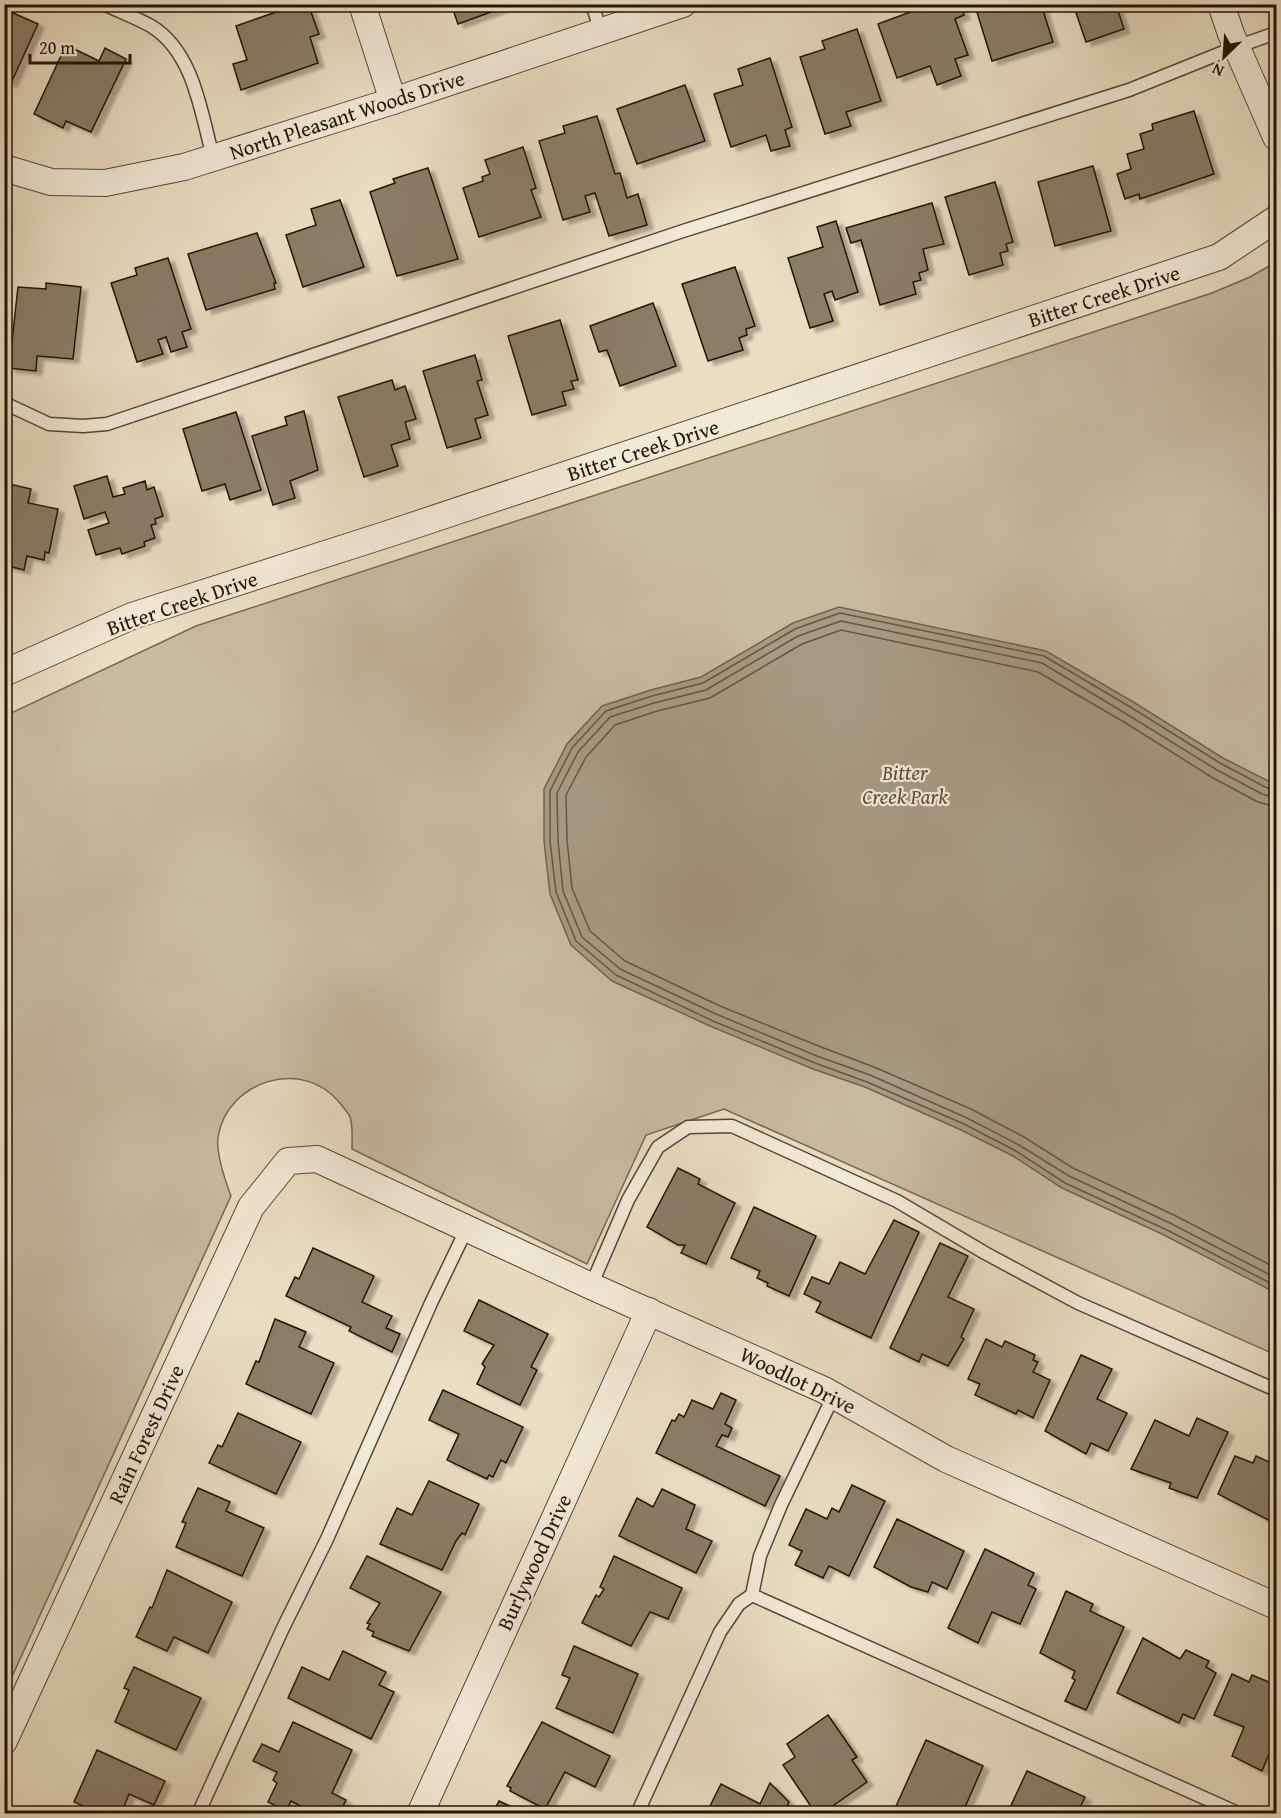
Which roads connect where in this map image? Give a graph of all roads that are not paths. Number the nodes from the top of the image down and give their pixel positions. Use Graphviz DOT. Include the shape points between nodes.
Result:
graph roads {
  1 [pos="105,4"];
  2 [pos="362,4"];
  3 [pos="592,4"];
  4 [pos="683,4"];
  5 [pos="1221,4"];
  6 [pos="601,32"];
  7 [pos="1276,33"];
  8 [pos="1236,47"];
  9 [pos="393,101"];
  10 [pos="1276,137"];
  11 [pos="213,157"];
  12 [pos="4,168"];
  13 [pos="1276,219"];
  14 [pos="4,403"];
  15 [pos="4,673"];
  16 [pos="317,1159"];
  17 [pos="467,1228"];
  18 [pos="591,1286"];
  19 [pos="649,1311"];
  20 [pos="1276,1390"];
  21 [pos="834,1395"];
  22 [pos="752,1595"];
  23 [pos="1276,1606"];
  24 [pos="4,1741"];
  25 [pos="198,1814"];
  26 [pos="420,1814"];
  27 [pos="637,1814"];
  28 [pos="1240,1814"];
  1 -- 11 [label="lane" via="152,27 180,53 195,89"];
  2 -- 9 [label="street"];
  3 -- 6 [label="lane"];
  4 -- 6 [label="street, North Pleasant Woods Drive"];
  5 -- 8 [label="street"];
  6 -- 9 [label="street, North Pleasant Woods Drive"];
  7 -- 8 [label="lane"];
  8 -- 10 [label="street"];
  8 -- 14 [label="lane" via="1129,90 683,231 107,424 49,424"];
  9 -- 11 [label="street, North Pleasant Woods Drive"];
  11 -- 12 [label="street, North Pleasant Woods Drive" via="105,183 51,182"];
  13 -- 15 [label="street, Bitter Creek Drive" via="1219,258 392,534 132,616"];
  16 -- 17 [label="street, Woodlot Drive"];
  16 -- 24 [label="street, Rain Forest Drive" via="288,1161 251,1207"];
  17 -- 18 [label="street, Woodlot Drive"];
  17 -- 25 [label="lane"];
  18 -- 19 [label="street, Woodlot Drive"];
  18 -- 20 [label="lane" via="628,1200 658,1148 688,1127 732,1126 897,1201 1078,1303"];
  19 -- 21 [label="street, Woodlot Drive"];
  19 -- 26 [label="street, Burlywood Drive"];
  21 -- 22 [label="lane" via="764,1546"];
  21 -- 23 [label="street, Woodlot Drive" via="946,1459"];
  22 -- 27 [label="lane" via="739,1604 720,1632"];
  22 -- 28 [label="lane"];
}
